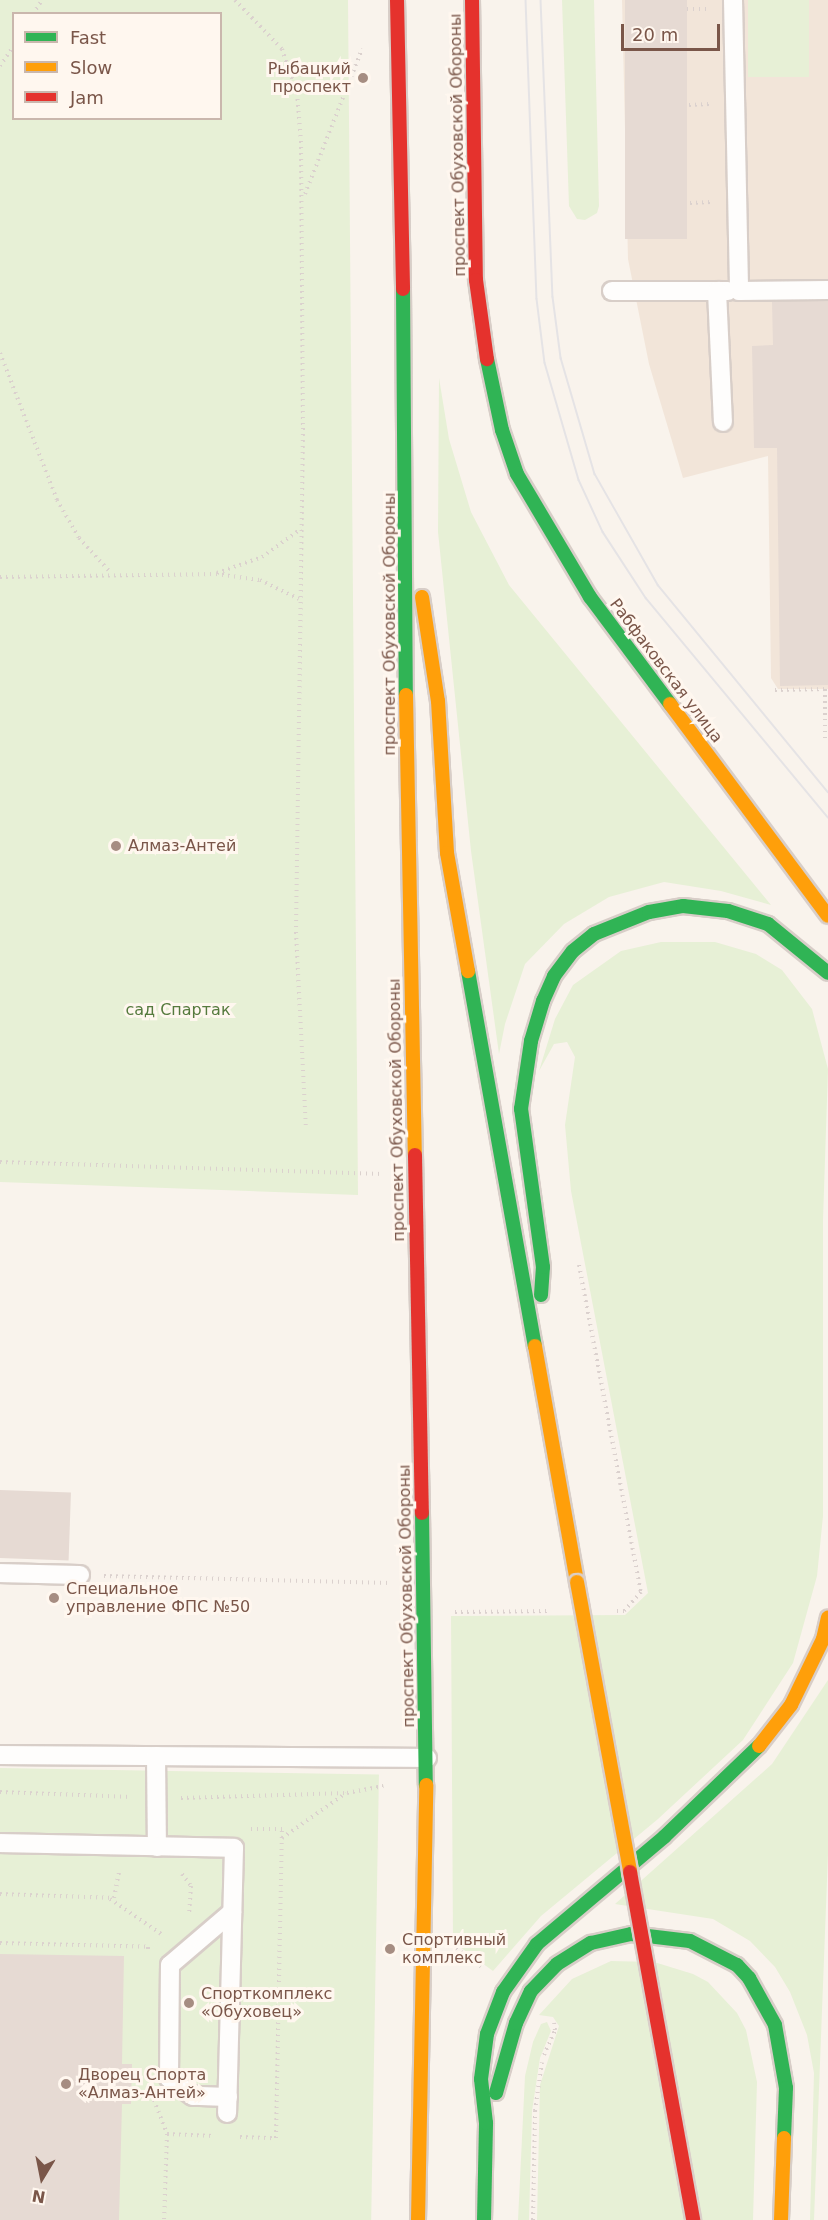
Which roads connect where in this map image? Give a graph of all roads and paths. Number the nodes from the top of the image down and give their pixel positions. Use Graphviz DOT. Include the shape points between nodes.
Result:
graph roads {
  1 [pos="235,0"];
  2 [pos="397,0"];
  3 [pos="472,0"];
  4 [pos="733,0"];
  5 [pos="12,48"];
  6 [pos="362,49"];
  7 [pos="0,66"];
  8 [pos="304,198"];
  9 [pos="828,290"];
  10 [pos="612,291"];
  11 [pos="717,291"];
  12 [pos="739,291"];
  13 [pos="0,353"];
  14 [pos="723,422"];
  15 [pos="502,430"];
  16 [pos="407,500"];
  17 [pos="301,530"];
  18 [pos="216,573"];
  19 [pos="112,574"];
  20 [pos="0,577"];
  21 [pos="299,599"];
  22 [pos="826,689"];
  23 [pos="775,690"];
  24 [pos="825,738"];
  25 [pos="828,916"];
  26 [pos="828,973"];
  27 [pos="306,1128"];
  28 [pos="0,1162"];
  29 [pos="387,1174"];
  30 [pos="536,1351"];
  31 [pos="0,1573"];
  32 [pos="80,1575"];
  33 [pos="396,1583"];
  34 [pos="828,1618"];
  35 [pos="0,1755"];
  36 [pos="156,1756"];
  37 [pos="427,1758"];
  38 [pos="389,1785"];
  39 [pos="0,1792"];
  40 [pos="347,1793"];
  41 [pos="157,1798"];
  42 [pos="282,1838"];
  43 [pos="0,1843"];
  44 [pos="157,1847"];
  45 [pos="127,1869"];
  46 [pos="180,1873"];
  47 [pos="0,1894"];
  48 [pos="109,1898"];
  49 [pos="232,1912"];
  50 [pos="189,1926"];
  51 [pos="174,1934"];
  52 [pos="167,1938"];
  53 [pos="0,1942"];
  54 [pos="450,1944"];
  55 [pos="148,1947"];
  56 [pos="148,1958"];
  57 [pos="488,1972"];
  58 [pos="547,2021"];
  59 [pos="151,2094"];
  60 [pos="486,2123"];
  61 [pos="164,2220"];
  62 [pos="418,2220"];
  63 [pos="484,2220"];
  64 [pos="532,2220"];
  65 [pos="693,2220"];
  66 [pos="781,2220"];
  1 -- 8 [label="path" via="282,49 297,93"];
  2 -- 16 [label="main road, проспект Обуховской Обороны"];
  3 -- 15 [label="main road, проспект Обуховской Обороны" via="476,280 484,347"];
  4 -- 12 [label="lane"];
  5 -- 7 [label="path"];
  6 -- 8 [label="path"];
  8 -- 17 [label="path"];
  9 -- 12 [label="lane"];
  10 -- 11 [label="lane"];
  11 -- 12 [label="lane"];
  11 -- 14 [label="lane"];
  13 -- 19 [label="path" via="57,500 79,538"];
  15 -- 25 [label="main road, Рабфаковская улица" via="517,474 590,597"];
  16 -- 30 [label="main road" via="438,701 447,853"];
  16 -- 37 [label="main road, проспект Обуховской Обороны" via="405,702"];
  17 -- 18 [label="path" via="262,557"];
  17 -- 21 [label="path"];
  18 -- 19 [label="path"];
  18 -- 21 [label="path" via="260,579"];
  19 -- 20 [label="path"];
  21 -- 27 [label="path" via="296,932"];
  22 -- 23 [label="path"];
  22 -- 24 [label="path"];
  26 -- 30 [label="main road" via="768,924 728,911 683,906 649,912 594,934 573,951 554,976 543,1001 531,1041 521,1109 543,1267"];
  28 -- 29 [label="path"];
  30 -- 65 [label="main road, bridge"];
  31 -- 32 [label="lane"];
  32 -- 33 [label="path"];
  34 -- 60 [label="main road" via="824,1639 791,1705 756,1750 664,1837 537,1944 518,1969 503,1992 487,2034 481,2079"];
  35 -- 36 [label="lane"];
  36 -- 37 [label="lane"];
  36 -- 41 [label="lane"];
  37 -- 62 [label="main road, проспект Обуховской Обороны"];
  38 -- 40 [label="path"];
  39 -- 41 [label="path"];
  40 -- 41 [label="path"];
  40 -- 42 [label="path"];
  41 -- 44 [label="lane"];
  43 -- 44 [label="lane"];
  44 -- 49 [label="lane" via="234,1848"];
  45 -- 48 [label="path" via="116,1878 114,1898"];
  46 -- 50 [label="path" via="191,1886"];
  47 -- 48 [label="path"];
  48 -- 52 [label="path"];
  49 -- 49 [label="lane" via="228,2105 193,2096 169,2078 170,1965"];
  51 -- 52 [label="path"];
  52 -- 55 [label="path"];
  53 -- 55 [label="path"];
  54 -- 57 [label="path"];
  55 -- 56 [label="path"];
  58 -- 64 [label="path" via="554,2024 555,2030 537,2087"];
  59 -- 61 [label="path" via="167,2134"];
  60 -- 63 [label="main road"];
  60 -- 66 [label="main road" via="516,2023 531,1991 556,1964 591,1943 632,1934 690,1941 736,1965 755,1986 775,2025 786,2088"];
}
